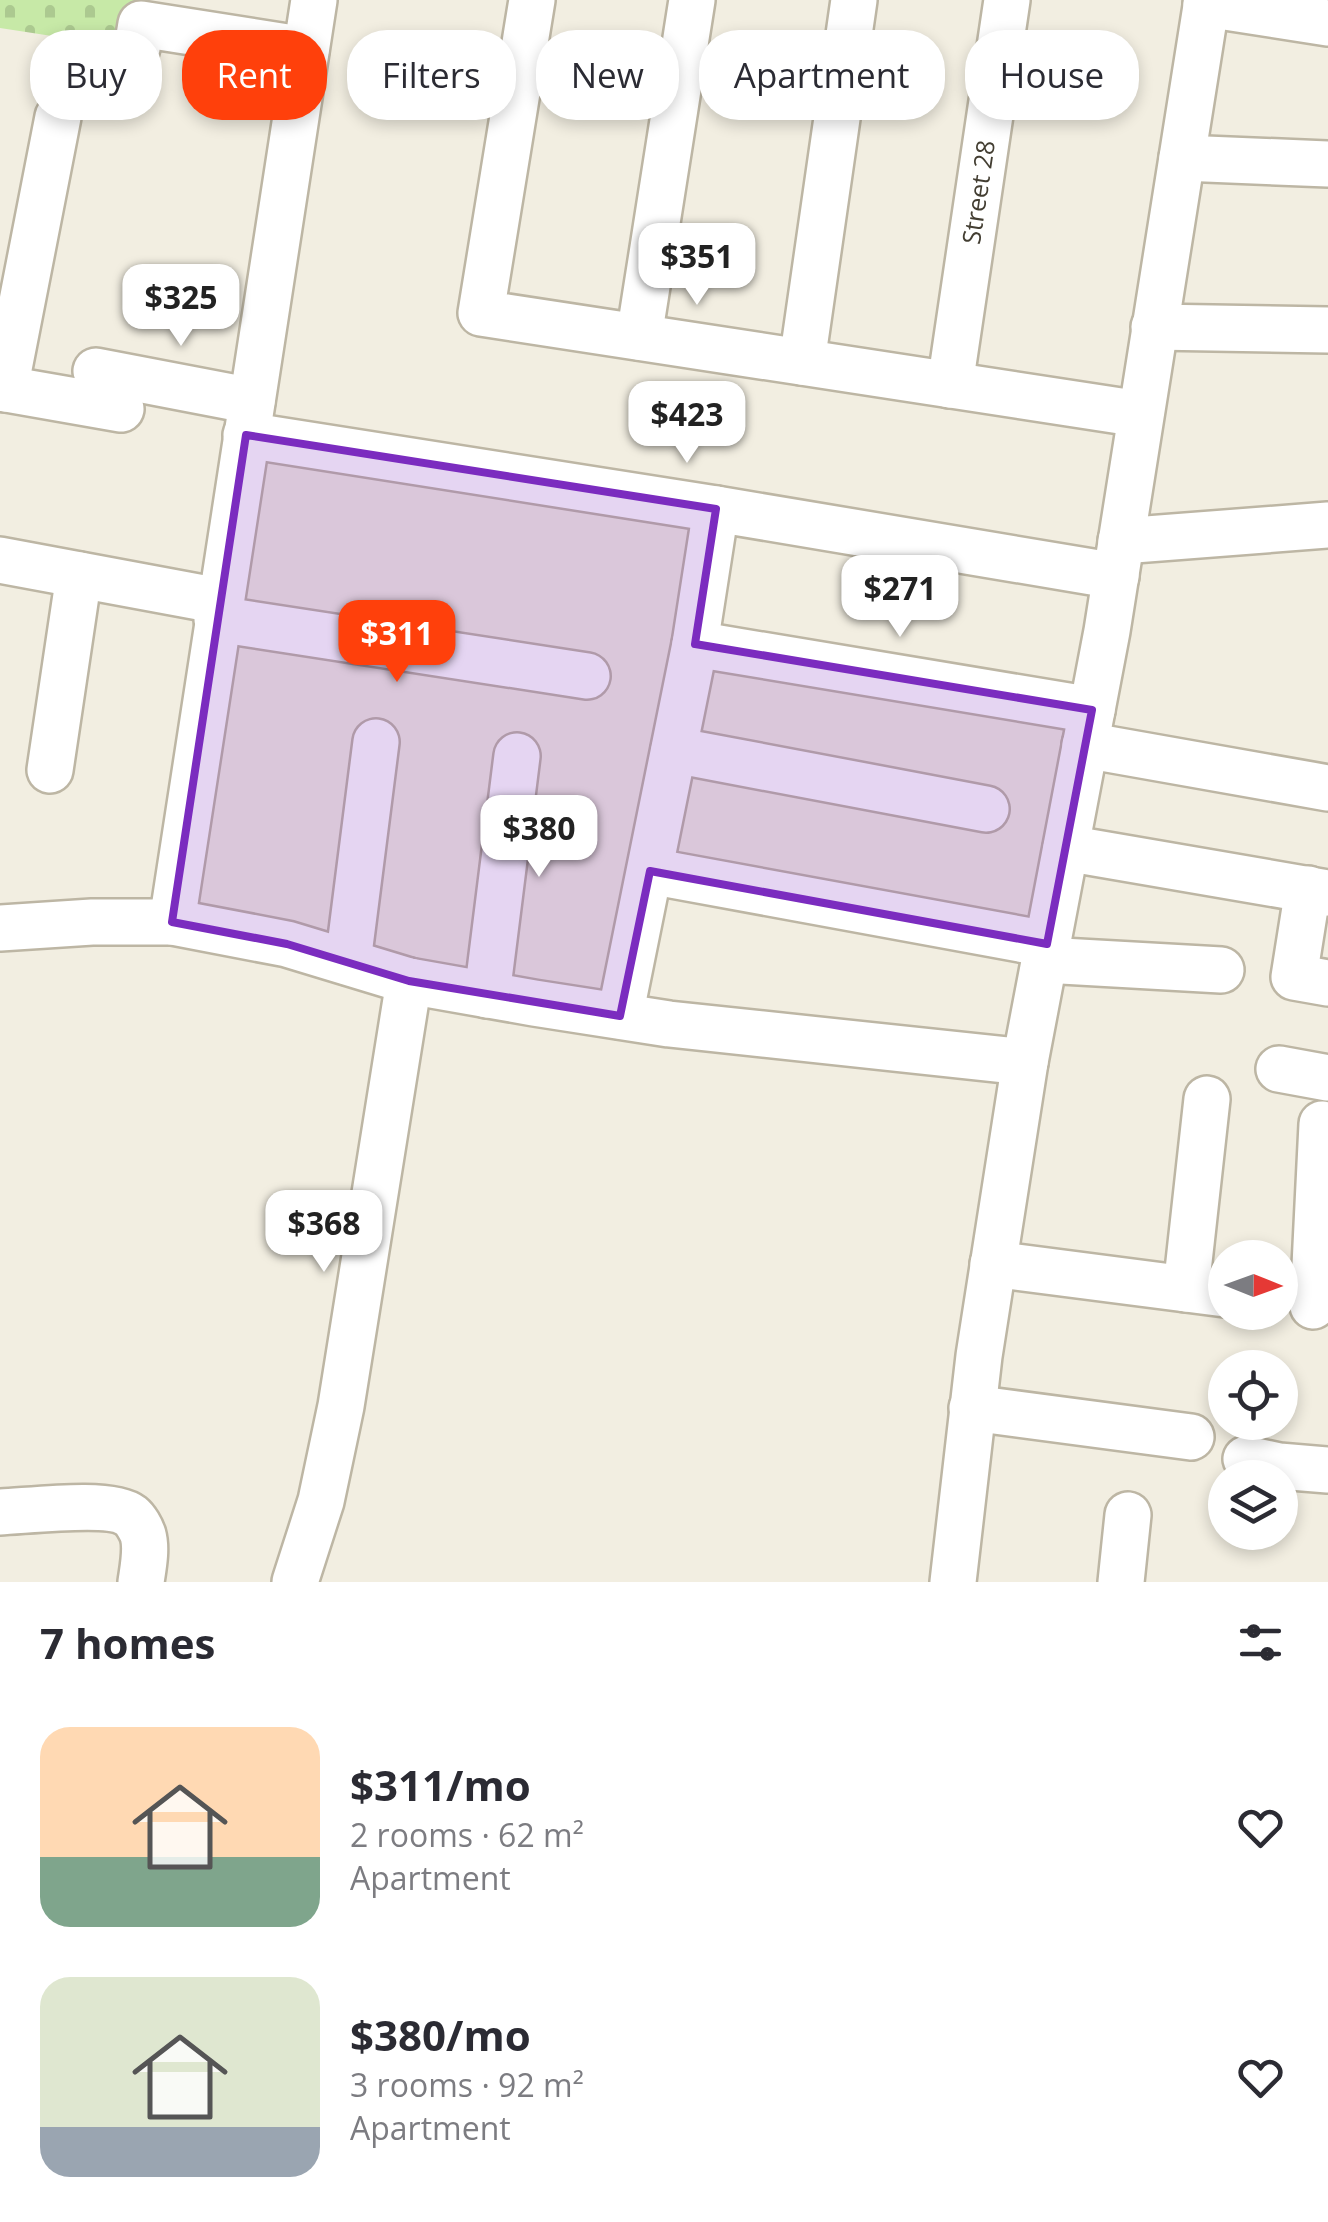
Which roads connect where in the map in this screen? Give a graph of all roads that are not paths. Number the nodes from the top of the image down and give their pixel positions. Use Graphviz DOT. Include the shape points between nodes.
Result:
graph roads {
  1 [pos="314,0"];
  2 [pos="532,0"];
  3 [pos="692,0"];
  4 [pos="854,0"];
  5 [pos="1006,0"];
  6 [pos="1207,2"];
  7 [pos="1328,23"];
  8 [pos="139,30"];
  9 [pos="309,30"];
  10 [pos="182,31"];
  11 [pos="57,120"];
  12 [pos="295,120"];
  13 [pos="1182,158"];
  14 [pos="1328,164"];
  15 [pos="1154,328"];
  16 [pos="1328,330"];
  17 [pos="640,337"];
  18 [pos="802,362"];
  19 [pos="96,372"];
  20 [pos="950,386"];
  21 [pos="2,388"];
  22 [pos="121,409"];
  23 [pos="1140,414"];
  24 [pos="249,418"];
  25 [pos="716,509"];
  26 [pos="1328,525"];
  27 [pos="1119,558"];
  28 [pos="0,560"];
  29 [pos="80,575"];
  30 [pos="219,610"];
  31 [pos="696,644"];
  32 [pos="587,676"];
  33 [pos="1089,728"];
  34 [pos="376,742"];
  35 [pos="674,750"];
  36 [pos="517,756"];
  37 [pos="50,770"];
  38 [pos="1328,788"];
  39 [pos="986,809"];
  40 [pos="1066,848"];
  41 [pos="650,871"];
  42 [pos="1318,891"];
  43 [pos="172,922"];
  44 [pos="0,928"];
  45 [pos="1046,952"];
  46 [pos="348,962"];
  47 [pos="1221,970"];
  48 [pos="409,981"];
  49 [pos="1328,983"];
  50 [pos="487,995"];
  51 [pos="620,1016"];
  52 [pos="1024,1062"];
  53 [pos="1279,1069"];
  54 [pos="1328,1078"];
  55 [pos="1207,1099"];
  56 [pos="1322,1124"];
  57 [pos="993,1264"];
  58 [pos="1206,1292"];
  59 [pos="1307,1305"];
  60 [pos="972,1408"];
  61 [pos="1191,1436"];
  62 [pos="1298,1468"];
  63 [pos="1328,1470"];
  64 [pos="0,1512"];
  65 [pos="1128,1515"];
  66 [pos="141,1582"];
  67 [pos="296,1582"];
  68 [pos="953,1582"];
  69 [pos="1121,1582"];
  1 -- 9 [label="street"];
  2 -- 17 [label="street" via="481,313"];
  3 -- 17 [label="street"];
  4 -- 18 [label="street"];
  5 -- 20 [label="street, Street 28"];
  6 -- 7 [label="street"];
  6 -- 13 [label="street"];
  8 -- 10 [label="street" via="140,24"];
  11 -- 21 [label="street"];
  12 -- 24 [label="street"];
  13 -- 14 [label="street"];
  13 -- 15 [label="street"];
  15 -- 16 [label="street"];
  15 -- 23 [label="street"];
  17 -- 18 [label="street"];
  18 -- 20 [label="street"];
  19 -- 24 [label="street"];
  20 -- 23 [label="street"];
  21 -- 22 [label="street"];
  23 -- 27 [label="street"];
  24 -- 25 [label="street"];
  24 -- 30 [label="street"];
  25 -- 27 [label="street"];
  25 -- 31 [label="street"];
  26 -- 27 [label="street"];
  27 -- 33 [label="street"];
  28 -- 29 [label="street"];
  29 -- 30 [label="street"];
  29 -- 37 [label="street"];
  30 -- 32 [label="street"];
  30 -- 43 [label="street"];
  31 -- 33 [label="street"];
  31 -- 35 [label="street"];
  33 -- 38 [label="street"];
  33 -- 40 [label="street"];
  34 -- 46 [label="street"];
  35 -- 39 [label="street"];
  35 -- 41 [label="street"];
  36 -- 50 [label="street"];
  40 -- 42 [label="street"];
  40 -- 45 [label="street"];
  41 -- 45 [label="street"];
  41 -- 51 [label="street"];
  42 -- 49 [label="street" via="1294,977"];
  43 -- 44 [label="street"];
  43 -- 46 [label="street"];
  45 -- 47 [label="street"];
  45 -- 52 [label="street"];
  46 -- 48 [label="street"];
  48 -- 50 [label="street"];
  48 -- 67 [label="street" via="341,1406"];
  50 -- 51 [label="street"];
  51 -- 52 [label="street"];
  52 -- 57 [label="street"];
  53 -- 54 [label="street"];
  55 -- 58 [label="street"];
  56 -- 59 [label="street"];
  57 -- 58 [label="street"];
  57 -- 60 [label="street"];
  60 -- 61 [label="street"];
  60 -- 68 [label="street"];
  62 -- 63 [label="street"];
  64 -- 66 [label="street" via="102,1507 129,1514 143,1534"];
  65 -- 69 [label="street"];
}
